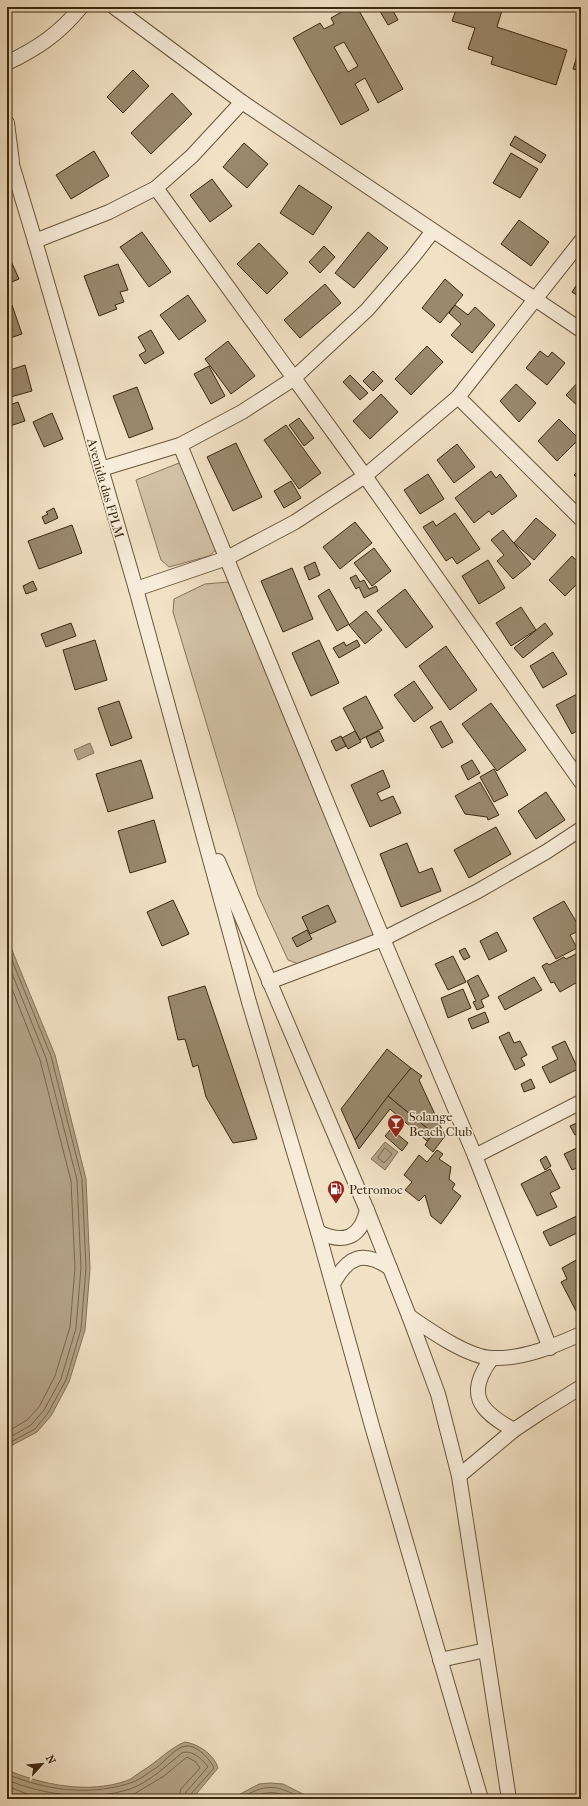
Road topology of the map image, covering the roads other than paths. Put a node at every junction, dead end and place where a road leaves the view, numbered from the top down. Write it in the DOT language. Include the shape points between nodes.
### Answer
graph roads {
  1 [pos="81,7"];
  2 [pos="114,7"];
  3 [pos="7,63"];
  4 [pos="242,102"];
  5 [pos="7,123"];
  6 [pos="7,154"];
  7 [pos="13,168"];
  8 [pos="156,188"];
  9 [pos="433,231"];
  10 [pos="35,241"];
  11 [pos="581,241"];
  12 [pos="536,300"];
  13 [pos="581,330"];
  14 [pos="293,379"];
  15 [pos="458,397"];
  16 [pos="180,445"];
  17 [pos="100,469"];
  18 [pos="365,476"];
  19 [pos="581,519"];
  20 [pos="227,558"];
  21 [pos="136,589"];
  22 [pos="581,782"];
  23 [pos="197,809"];
  24 [pos="581,829"];
  25 [pos="383,939"];
  26 [pos="269,982"];
  27 [pos="581,1102"];
  28 [pos="475,1156"];
  29 [pos="367,1210"];
  30 [pos="318,1232"];
  31 [pos="390,1268"];
  32 [pos="333,1284"];
  33 [pos="409,1316"];
  34 [pos="581,1334"];
  35 [pos="550,1348"];
  36 [pos="492,1358"];
  37 [pos="581,1387"];
  38 [pos="514,1430"];
  39 [pos="459,1476"];
  40 [pos="486,1650"];
  41 [pos="440,1660"];
  42 [pos="481,1799"];
  43 [pos="509,1799"];
  1 -- 3 [label="street" via="49,40"];
  2 -- 4 [label="street"];
  4 -- 8 [label="street" via="192,156"];
  4 -- 9 [label="street"];
  5 -- 7 [label="street, Avenida das FPLM"];
  6 -- 7 [label="street, Avenida das FPLM"];
  7 -- 10 [label="street, Avenida das FPLM"];
  8 -- 10 [label="street" via="108,212"];
  8 -- 14 [label="street"];
  9 -- 12 [label="street"];
  9 -- 14 [label="street" via="367,310"];
  10 -- 17 [label="street, Avenida das FPLM"];
  11 -- 12 [label="street"];
  12 -- 13 [label="street"];
  12 -- 15 [label="street"];
  14 -- 16 [label="street" via="242,412"];
  14 -- 18 [label="street"];
  15 -- 18 [label="street"];
  15 -- 19 [label="street"];
  16 -- 17 [label="street"];
  16 -- 20 [label="street"];
  17 -- 21 [label="street, Avenida das FPLM"];
  18 -- 20 [label="street" via="295,522"];
  18 -- 22 [label="street"];
  20 -- 21 [label="street"];
  20 -- 25 [label="street"];
  21 -- 23 [label="street, Avenida das FPLM"];
  23 -- 26 [label="street"];
  23 -- 30 [label="street" via="249,1002"];
  24 -- 25 [label="street" via="478,891"];
  25 -- 26 [label="street"];
  25 -- 28 [label="street"];
  26 -- 29 [label="street"];
  27 -- 28 [label="street"];
  28 -- 35 [label="street"];
  29 -- 30 [label="street" via="360,1227 347,1238 331,1238"];
  29 -- 31 [label="street"];
  30 -- 32 [label="street"];
  31 -- 32 [label="street" via="380,1261 367,1257 358,1258 347,1262"];
  31 -- 33 [label="street"];
  32 -- 41 [label="street"];
  33 -- 36 [label="street" via="430,1332 477,1354"];
  33 -- 39 [label="street" via="438,1394"];
  34 -- 35 [label="street"];
  35 -- 36 [label="street"];
  36 -- 38 [label="street" via="483,1371 478,1396 484,1408 495,1420"];
  37 -- 38 [label="street"];
  38 -- 39 [label="street"];
  39 -- 40 [label="street"];
  40 -- 41 [label="street"];
  40 -- 43 [label="street"];
  41 -- 42 [label="street"];
}
